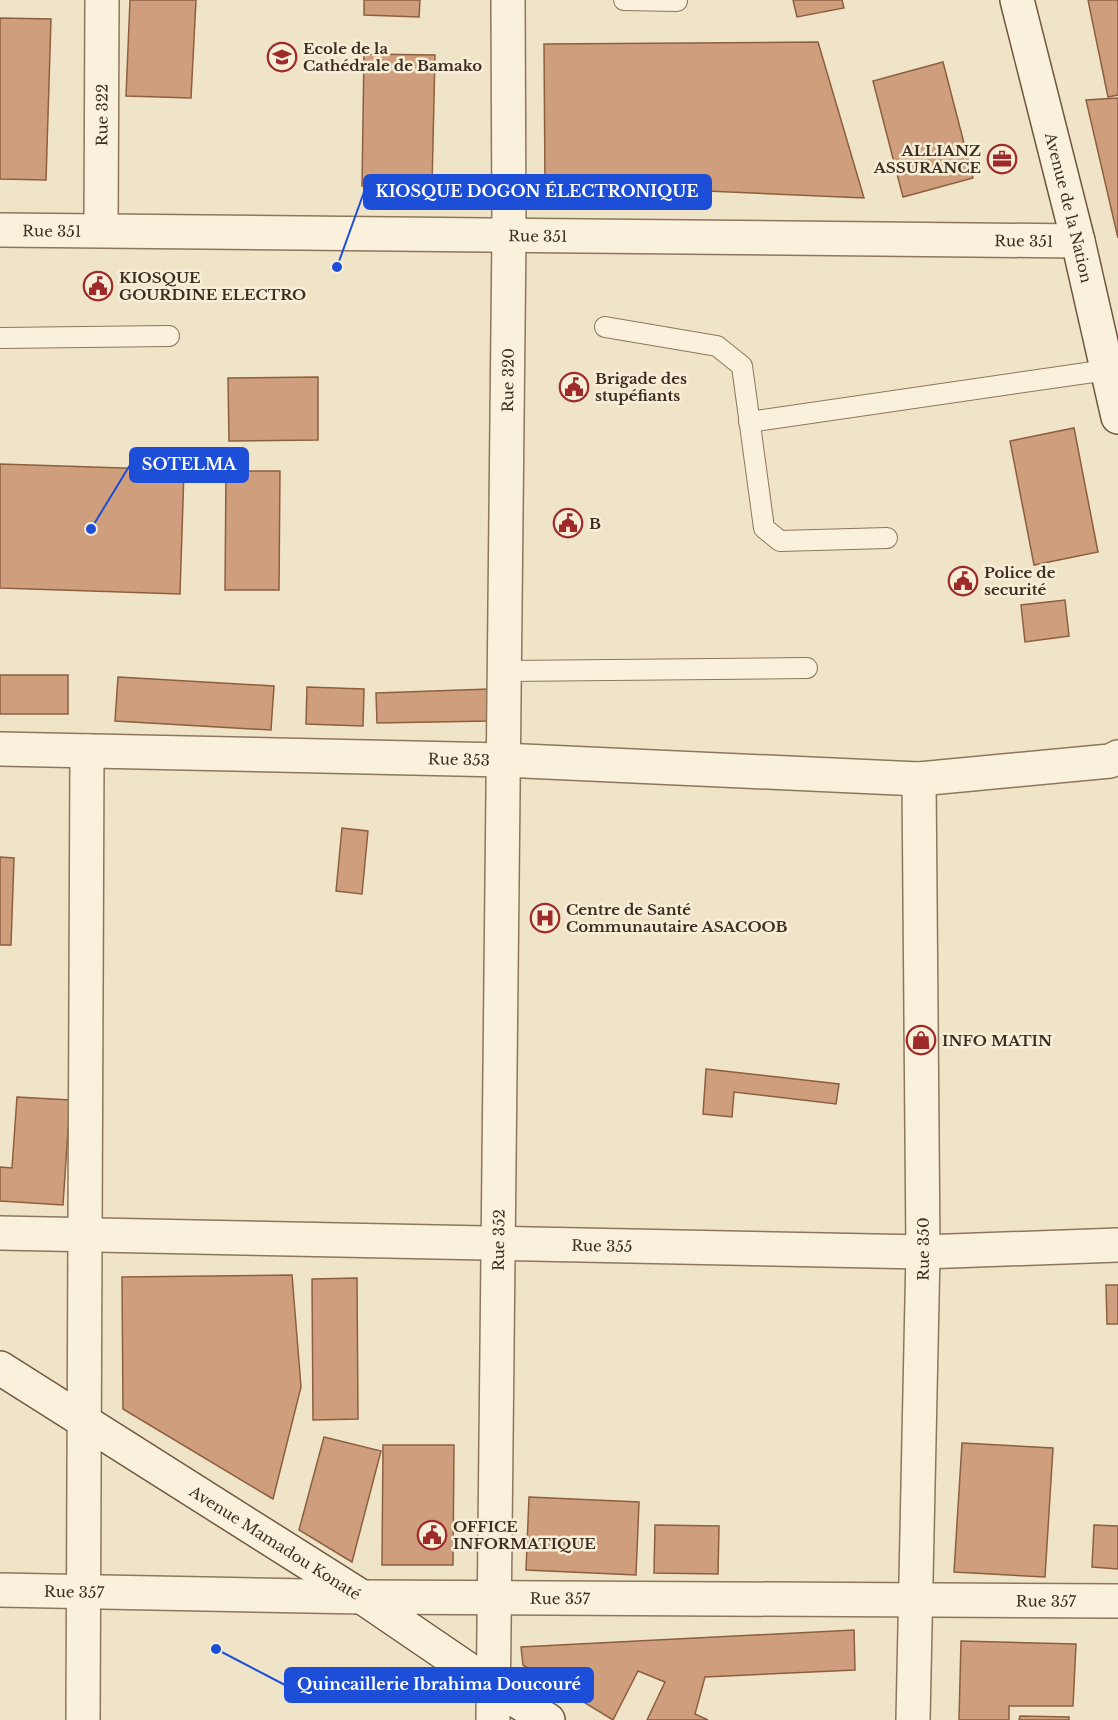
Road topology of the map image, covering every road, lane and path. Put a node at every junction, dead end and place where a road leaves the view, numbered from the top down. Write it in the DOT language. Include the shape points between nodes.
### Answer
graph roads {
  1 [pos="102,0"];
  2 [pos="508,0"];
  3 [pos="624,0"];
  4 [pos="1017,0"];
  5 [pos="677,1"];
  6 [pos="101,229"];
  7 [pos="0,230"];
  8 [pos="509,234"];
  9 [pos="1078,240"];
  10 [pos="605,327"];
  11 [pos="169,336"];
  12 [pos="0,338"];
  13 [pos="1107,370"];
  14 [pos="1118,417"];
  15 [pos="749,422"];
  16 [pos="887,538"];
  17 [pos="807,668"];
  18 [pos="504,671"];
  19 [pos="0,749"];
  20 [pos="87,751"];
  21 [pos="1118,757"];
  22 [pos="503,760"];
  23 [pos="919,779"];
  24 [pos="0,1233"];
  25 [pos="85,1235"];
  26 [pos="498,1243"];
  27 [pos="1118,1245"];
  28 [pos="923,1252"];
  29 [pos="0,1368"];
  30 [pos="84,1421"];
  31 [pos="0,1590"];
  32 [pos="84,1592"];
  33 [pos="362,1597"];
  34 [pos="495,1598"];
  35 [pos="916,1600"];
  36 [pos="1118,1601"];
  37 [pos="494,1687"];
  38 [pos="83,1720"];
  39 [pos="493,1720"];
  40 [pos="548,1720"];
  41 [pos="913,1720"];
  1 -- 6 [label="street, Rue 322"];
  2 -- 8 [label="street, Rue 320"];
  3 -- 5 [label="lane"];
  4 -- 9 [label="street, Avenue de la Nation"];
  6 -- 7 [label="street, Rue 351"];
  6 -- 8 [label="street, Rue 351"];
  8 -- 9 [label="street, Rue 351"];
  8 -- 18 [label="street, Rue 320"];
  9 -- 13 [label="street, Avenue de la Nation"];
  10 -- 15 [label="lane" via="717,346 742,366"];
  11 -- 12 [label="lane"];
  13 -- 14 [label="street, Avenue de la Nation"];
  13 -- 15 [label="lane"];
  15 -- 16 [label="lane" via="764,528 780,541"];
  17 -- 18 [label="lane"];
  18 -- 22 [label="street, Rue 320"];
  19 -- 20 [label="street, Rue 353"];
  20 -- 22 [label="street, Rue 353"];
  20 -- 25 [label="street"];
  21 -- 23 [label="street, Rue 353" via="1110,761"];
  22 -- 23 [label="street, Rue 353"];
  22 -- 26 [label="street, Rue 352"];
  23 -- 28 [label="street, Rue 350"];
  24 -- 25 [label="street, Rue 355"];
  25 -- 26 [label="street, Rue 355"];
  25 -- 30 [label="street"];
  26 -- 28 [label="street, Rue 355"];
  26 -- 34 [label="street, Rue 352"];
  27 -- 28 [label="street, Rue 355"];
  28 -- 35 [label="street, Rue 350"];
  29 -- 30 [label="street, Avenue Mamadou Konaté"];
  30 -- 32 [label="street"];
  30 -- 33 [label="street, Avenue Mamadou Konaté"];
  31 -- 32 [label="street, Rue 357"];
  32 -- 33 [label="street, Rue 357"];
  32 -- 38 [label="street"];
  33 -- 34 [label="street, Rue 357"];
  33 -- 37 [label="street, Avenue Mamadou Konaté"];
  34 -- 35 [label="street, Rue 357"];
  34 -- 37 [label="street, Rue 352"];
  35 -- 36 [label="street, Rue 357"];
  35 -- 41 [label="street, Rue 350"];
  37 -- 39 [label="street, Rue 352"];
  37 -- 40 [label="street, Avenue Mamadou Konaté"];
}
